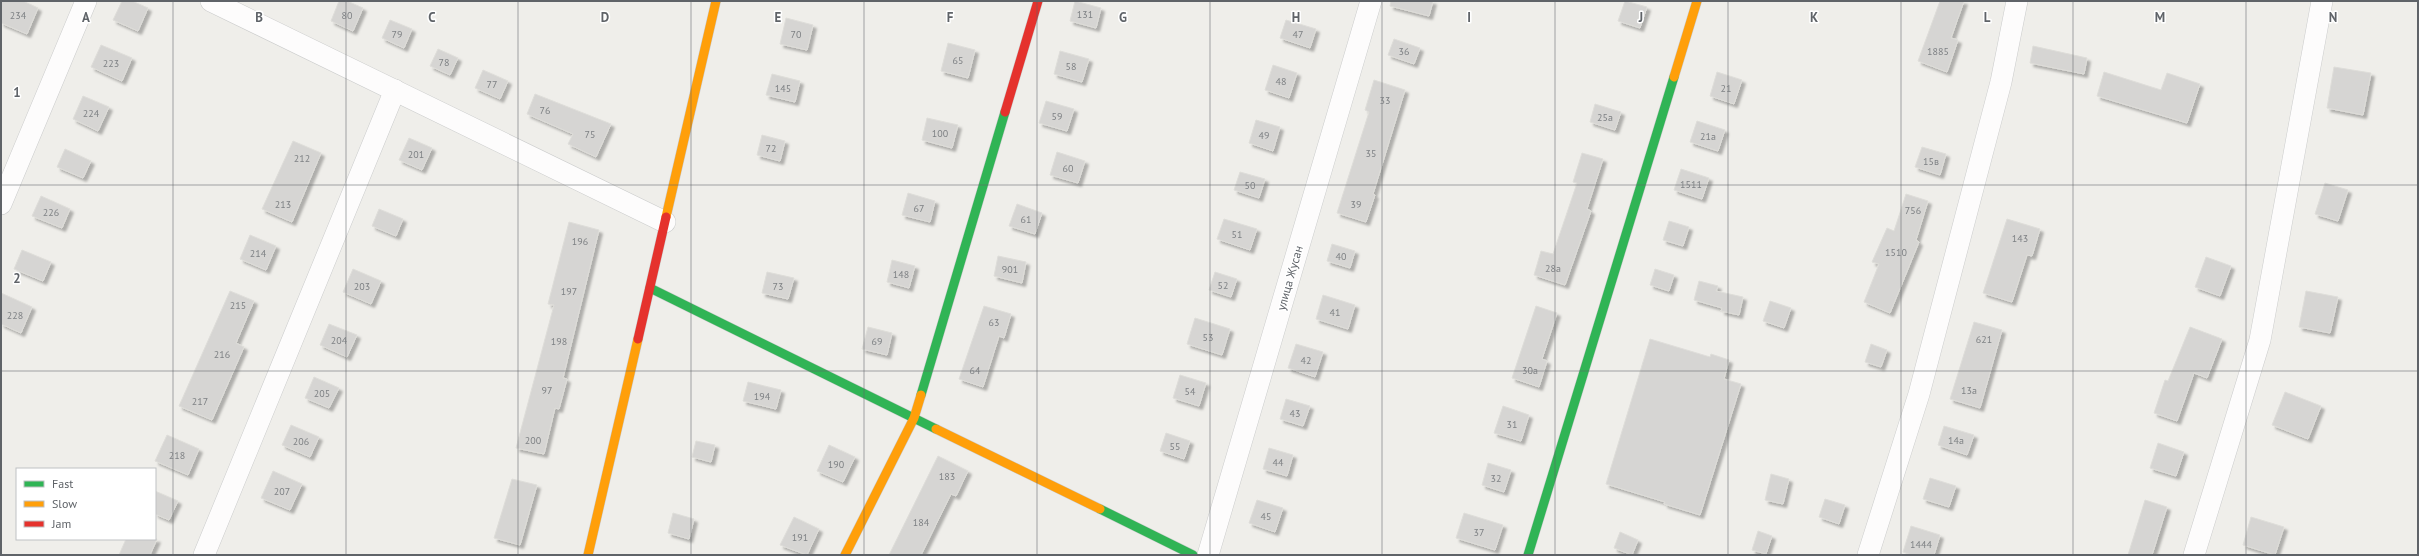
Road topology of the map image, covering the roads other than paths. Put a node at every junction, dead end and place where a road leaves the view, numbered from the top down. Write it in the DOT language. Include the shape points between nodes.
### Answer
graph roads {
  1 [pos="86,1"];
  2 [pos="211,1"];
  3 [pos="716,1"];
  4 [pos="1038,1"];
  5 [pos="1371,1"];
  6 [pos="1697,1"];
  7 [pos="2017,1"];
  8 [pos="2322,1"];
  9 [pos="395,90"];
  10 [pos="1,204"];
  11 [pos="665,222"];
  12 [pos="650,288"];
  13 [pos="914,418"];
  14 [pos="204,555"];
  15 [pos="588,555"];
  16 [pos="845,555"];
  17 [pos="1192,555"];
  18 [pos="1208,555"];
  19 [pos="1528,555"];
  20 [pos="1868,555"];
  21 [pos="2194,555"];
  1 -- 10 [label="street"];
  2 -- 9 [label="street"];
  3 -- 11 [label="street"];
  4 -- 13 [label="street"];
  5 -- 18 [label="street, улица Жусан"];
  6 -- 19 [label="street"];
  7 -- 20 [label="street" via="2002,82 1919,394"];
  8 -- 21 [label="street" via="2260,340"];
  9 -- 11 [label="street"];
  9 -- 14 [label="street"];
  11 -- 12 [label="street"];
  12 -- 13 [label="street"];
  12 -- 15 [label="street"];
  13 -- 16 [label="street"];
  13 -- 17 [label="street"];
}
